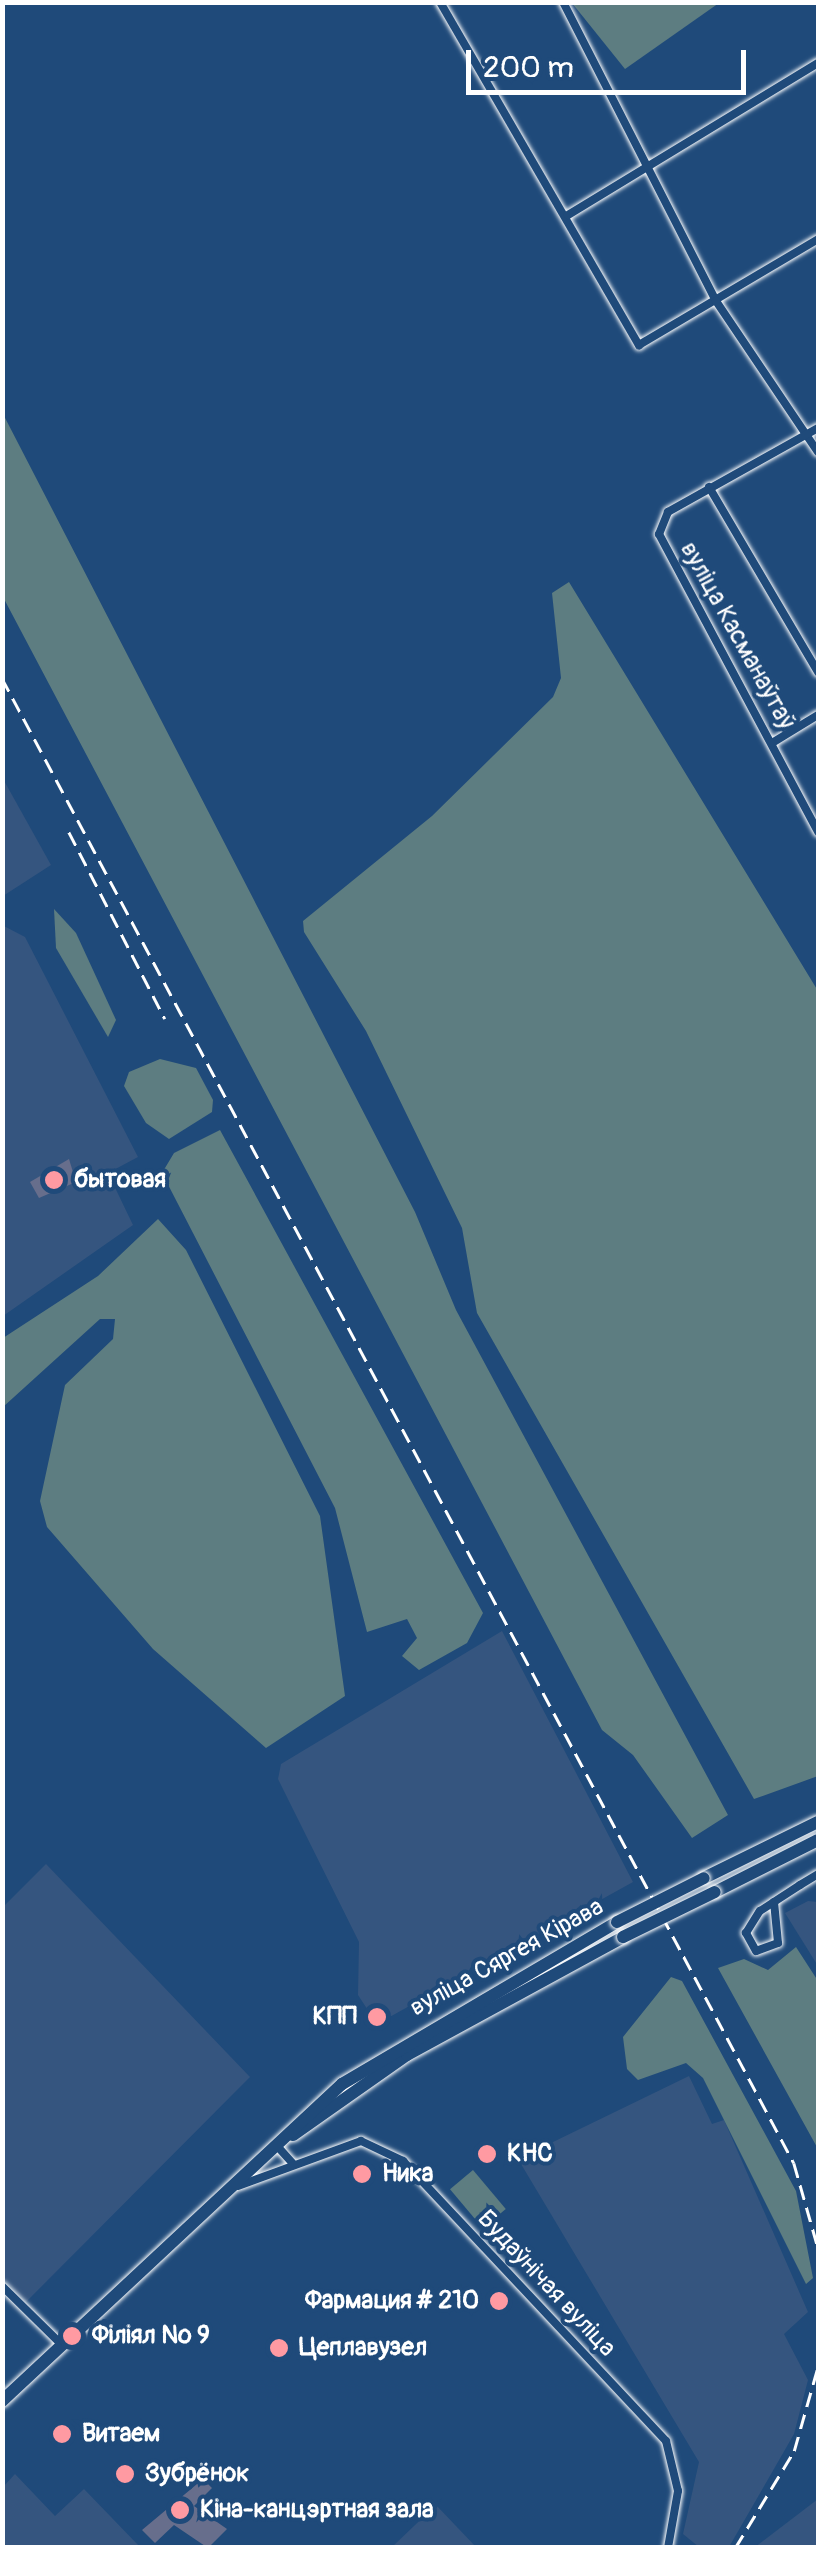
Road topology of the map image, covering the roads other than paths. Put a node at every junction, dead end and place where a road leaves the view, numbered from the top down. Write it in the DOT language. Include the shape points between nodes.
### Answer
graph roads {
  1 [pos="440,2"];
  2 [pos="563,2"];
  3 [pos="818,63"];
  4 [pos="646,167"];
  5 [pos="568,216"];
  6 [pos="818,239"];
  7 [pos="716,301"];
  8 [pos="818,428"];
  9 [pos="808,434"];
  10 [pos="818,452"];
  11 [pos="709,487"];
  12 [pos="818,672"];
  13 [pos="818,716"];
  14 [pos="772,743"];
  15 [pos="818,832"];
  16 [pos="818,1822"];
  17 [pos="818,1840"];
  18 [pos="818,1874"];
  19 [pos="774,1902"];
  20 [pos="278,2146"];
  21 [pos="294,2165"];
  22 [pos="248,2176"];
  23 [pos="2,2286"];
  24 [pos="62,2345"];
  25 [pos="2,2400"];
  26 [pos="668,2548"];
  1 -- 5 [label="street"];
  2 -- 4 [label="street"];
  3 -- 4 [label="street"];
  4 -- 5 [label="street"];
  4 -- 7 [label="street"];
  5 -- 7 [label="street" via="639,345"];
  6 -- 7 [label="street"];
  7 -- 9 [label="street"];
  8 -- 9 [label="street"];
  9 -- 10 [label="street"];
  9 -- 11 [label="street"];
  11 -- 12 [label="street"];
  11 -- 14 [label="street, вуліца Касманаўтаў" via="668,512 659,534"];
  13 -- 14 [label="street"];
  14 -- 15 [label="street, вуліца Касманаўтаў"];
  16 -- 22 [label="main road, вуліца Сяргея Кірава, bridge" via="617,1922 394,2048"];
  17 -- 20 [label="main road, вуліца Сяргея Кірава, bridge" via="407,2055"];
  18 -- 19 [label="street"];
  19 -- 19 [label="street" via="747,1928 756,1952 778,1943"];
  20 -- 21 [label="street"];
  20 -- 22 [label="main road, вуліца Сяргея Кірава"];
  21 -- 22 [label="street, Будаўнічая вуліца"];
  21 -- 26 [label="street, Будаўнічая вуліца" via="361,2141 426,2182 666,2441 678,2490"];
  22 -- 24 [label="main road, вуліца Сяргея Кірава" via="220,2192"];
  23 -- 24 [label="street"];
  24 -- 25 [label="main road, вуліца Сяргея Кірава"];
}
